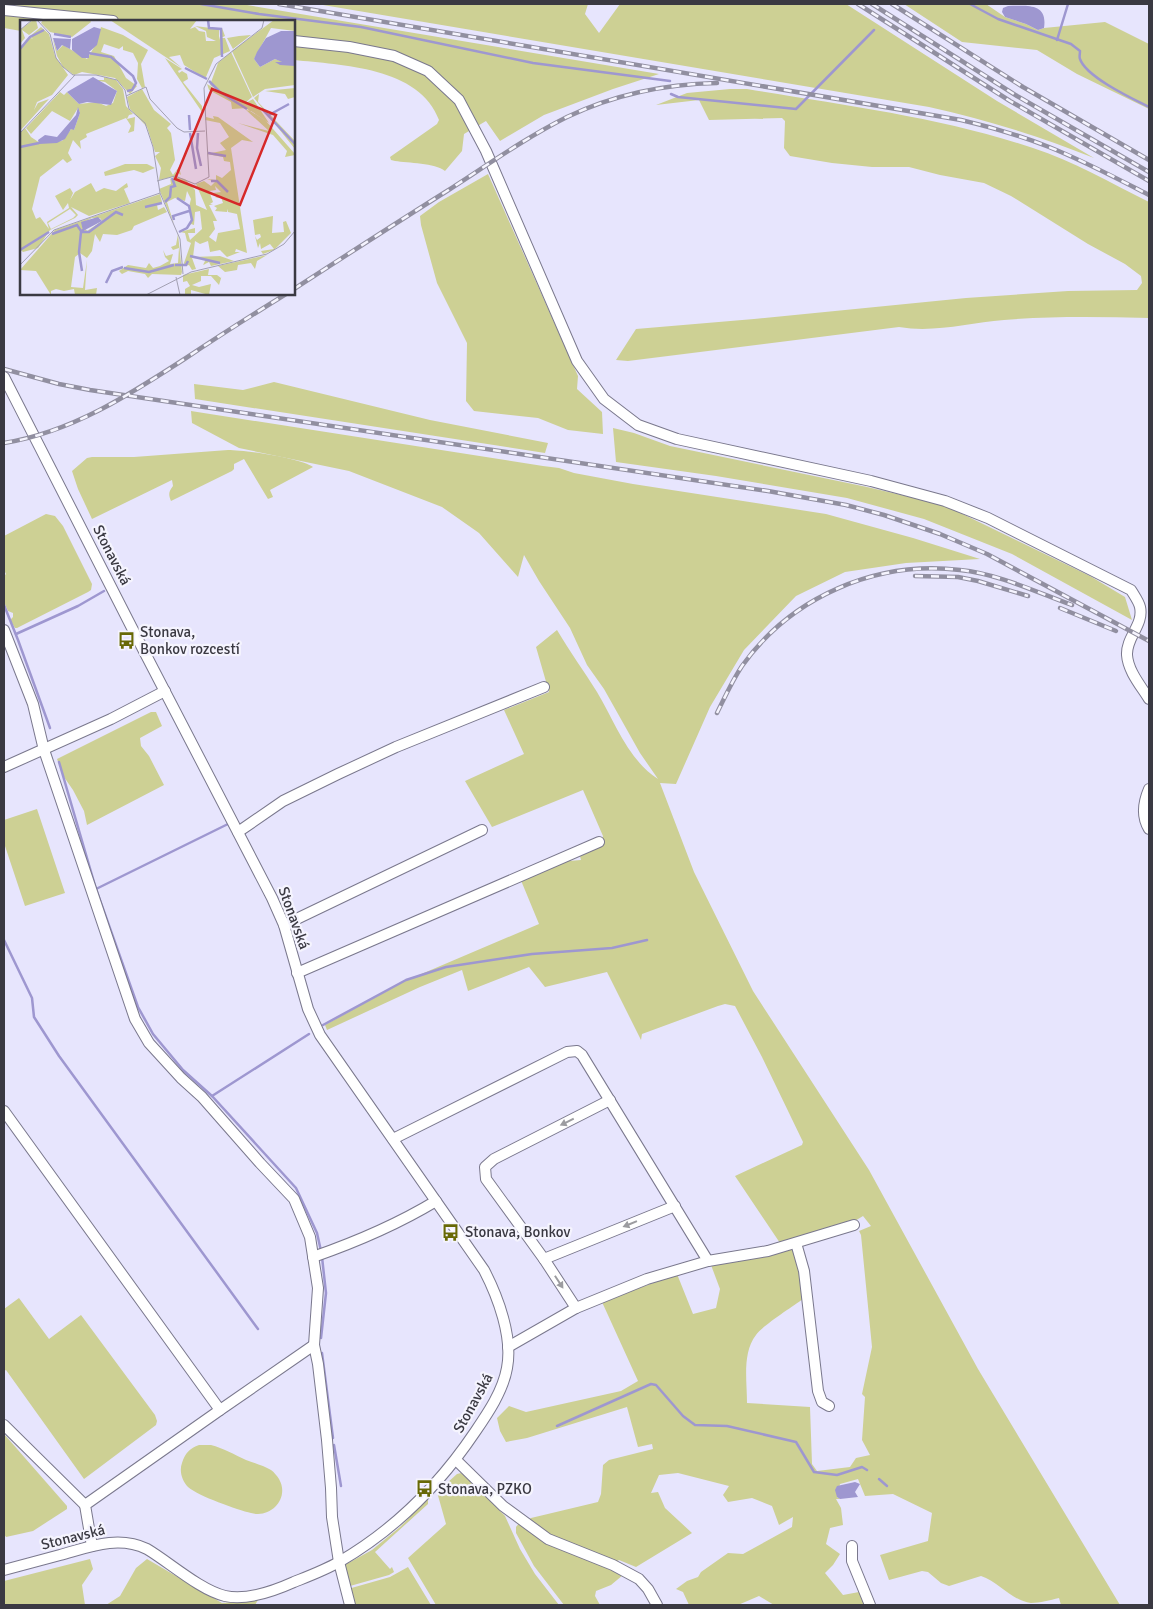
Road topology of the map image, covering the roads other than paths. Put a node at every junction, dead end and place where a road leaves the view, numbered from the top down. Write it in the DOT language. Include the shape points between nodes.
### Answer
graph roads {
  1 [pos="4,10"];
  2 [pos="103,20"];
  3 [pos="295,41"];
  4 [pos="4,377"];
  5 [pos="4,630"];
  6 [pos="544,687"];
  7 [pos="165,691"];
  8 [pos="1149,699"];
  9 [pos="44,750"];
  10 [pos="4,767"];
  11 [pos="1149,789"];
  12 [pos="1149,829"];
  13 [pos="482,830"];
  14 [pos="238,832"];
  15 [pos="599,842"];
  16 [pos="284,925"];
  17 [pos="297,973"];
  18 [pos="610,1100"];
  19 [pos="4,1111"];
  20 [pos="393,1139"];
  21 [pos="436,1201"];
  22 [pos="675,1206"];
  23 [pos="854,1225"];
  24 [pos="796,1243"];
  25 [pos="313,1257"];
  26 [pos="544,1259"];
  27 [pos="708,1261"];
  28 [pos="576,1308"];
  29 [pos="314,1345"];
  30 [pos="508,1347"];
  31 [pos="829,1406"];
  32 [pos="220,1410"];
  33 [pos="4,1425"];
  34 [pos="456,1460"];
  35 [pos="85,1506"];
  36 [pos="92,1546"];
  37 [pos="852,1546"];
  38 [pos="339,1562"];
  39 [pos="4,1570"];
  40 [pos="350,1605"];
  41 [pos="657,1605"];
  42 [pos="870,1605"];
  1 -- 2 [label="street"];
  3 -- 8 [label="street" via="394,56 428,71 459,100 486,151 577,361 610,404 638,425 677,439 871,481 945,501 988,518 1131,590 1140,607 1140,624 1126,653 1129,666"];
  4 -- 7 [label="street, Stonavská"];
  5 -- 9 [label="street" via="33,704"];
  6 -- 14 [label="street" via="338,774 283,801"];
  7 -- 9 [label="street"];
  7 -- 14 [label="street, Stonavská"];
  9 -- 10 [label="street"];
  9 -- 25 [label="street" via="135,1019 149,1043 294,1199 310,1237"];
  11 -- 12 [label="street" via="1144,801 1145,821"];
  13 -- 16 [label="street"];
  14 -- 16 [label="street, Stonavská"];
  15 -- 17 [label="street"];
  16 -- 17 [label="street, Stonavská"];
  17 -- 20 [label="street, Stonavská" via="320,1035"];
  18 -- 20 [label="street" via="582,1055 577,1051 567,1052"];
  18 -- 22 [label="street"];
  18 -- 26 [label="street, one-way" via="494,1158 485,1167 486,1179"];
  19 -- 32 [label="street"];
  20 -- 21 [label="street, Stonavská"];
  21 -- 25 [label="street" via="411,1216"];
  21 -- 30 [label="street, Stonavská" via="490,1283"];
  22 -- 26 [label="street, one-way"];
  22 -- 27 [label="street"];
  23 -- 24 [label="street"];
  24 -- 27 [label="street"];
  24 -- 31 [label="street" via="804,1271 818,1392 822,1402"];
  25 -- 29 [label="street" via="318,1288"];
  26 -- 28 [label="street, one-way"];
  27 -- 28 [label="street" via="647,1279"];
  28 -- 30 [label="street"];
  29 -- 32 [label="street"];
  29 -- 38 [label="street" via="320,1374"];
  30 -- 34 [label="street, Stonavská" via="507,1368 499,1392"];
  32 -- 35 [label="street"];
  33 -- 35 [label="street"];
  34 -- 38 [label="street, Stonavská" via="405,1513"];
  34 -- 41 [label="street" via="503,1506 548,1539 613,1564 639,1579"];
  35 -- 36 [label="street"];
  36 -- 38 [label="street, Stonavská" via="120,1542 139,1545 224,1596 244,1597 279,1588"];
  36 -- 39 [label="street, Stonavská"];
  37 -- 42 [label="street" via="852,1561"];
  38 -- 40 [label="street"];
}
